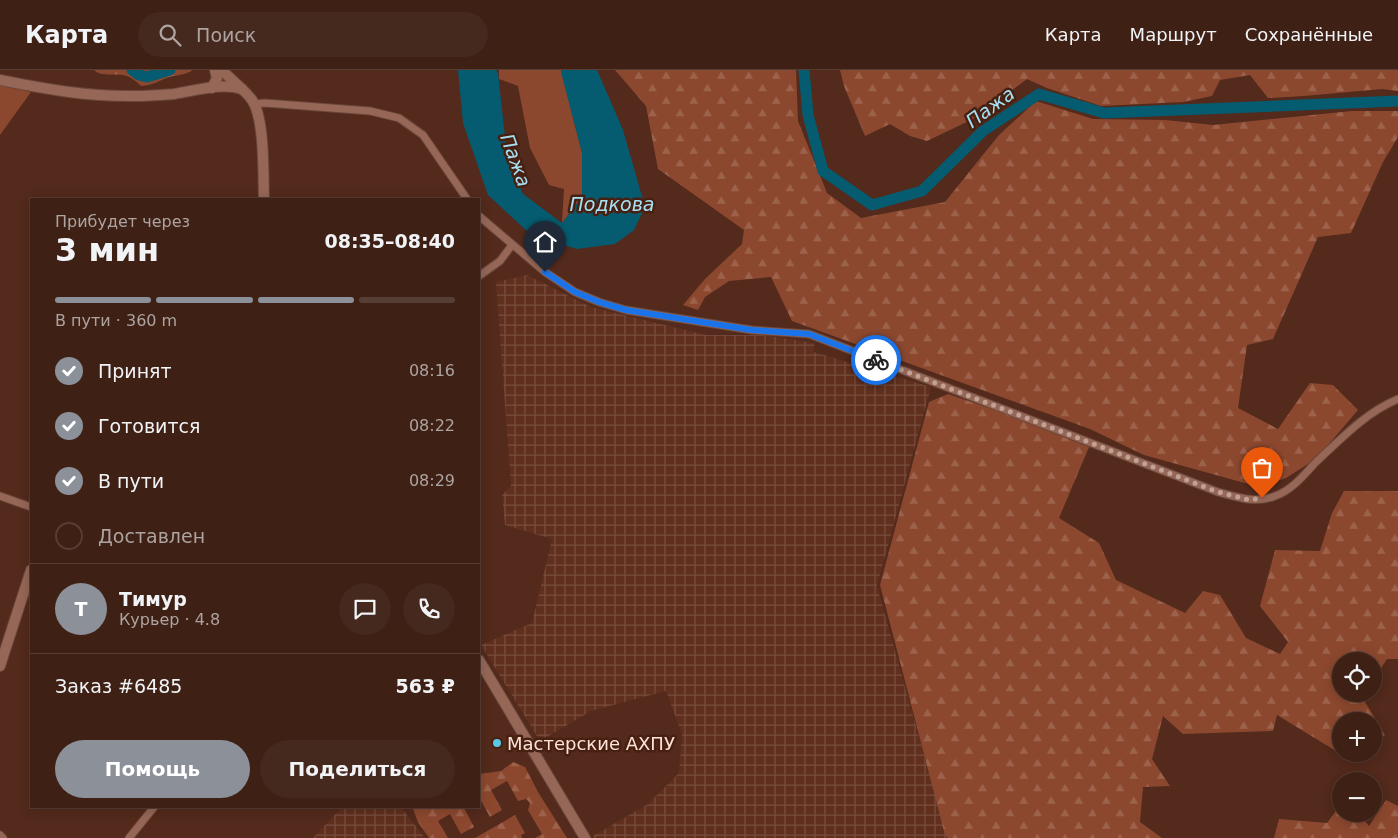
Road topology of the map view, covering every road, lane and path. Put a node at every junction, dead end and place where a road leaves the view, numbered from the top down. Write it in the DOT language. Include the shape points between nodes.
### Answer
graph roads {
  1 [pos="215,70"];
  2 [pos="222,70"];
  3 [pos="0,80"];
  4 [pos="212,88"];
  5 [pos="242,89"];
  6 [pos="254,104"];
  7 [pos="264,198"];
  8 [pos="466,198"];
  9 [pos="480,217"];
  10 [pos="512,244"];
  11 [pos="480,275"];
  12 [pos="1398,399"];
  13 [pos="0,496"];
  14 [pos="30,507"];
  15 [pos="30,573"];
  16 [pos="480,662"];
  17 [pos="0,666"];
  18 [pos="154,808"];
  19 [pos="0,835"];
  20 [pos="3,838"];
  21 [pos="129,838"];
  22 [pos="585,838"];
  1 -- 4 [label="main road"];
  2 -- 5 [label="main road"];
  3 -- 4 [label="main road" via="115,96 154,96"];
  4 -- 5 [label="main road"];
  5 -- 6 [label="main road"];
  6 -- 7 [label="main road" via="260,128"];
  6 -- 8 [label="street" via="370,111 399,118 422,135"];
  9 -- 10 [label="street"];
  10 -- 11 [label="street" via="500,261"];
  10 -- 12 [label="street" via="545,272 575,292 599,302 626,310 752,330 809,334 1218,492 1249,500 1274,497 1292,486 1351,428 1380,406"];
  13 -- 14 [label="street"];
  15 -- 17 [label="main road"];
  16 -- 22 [label="main road"];
  18 -- 21 [label="street"];
  19 -- 20 [label="street"];
}
